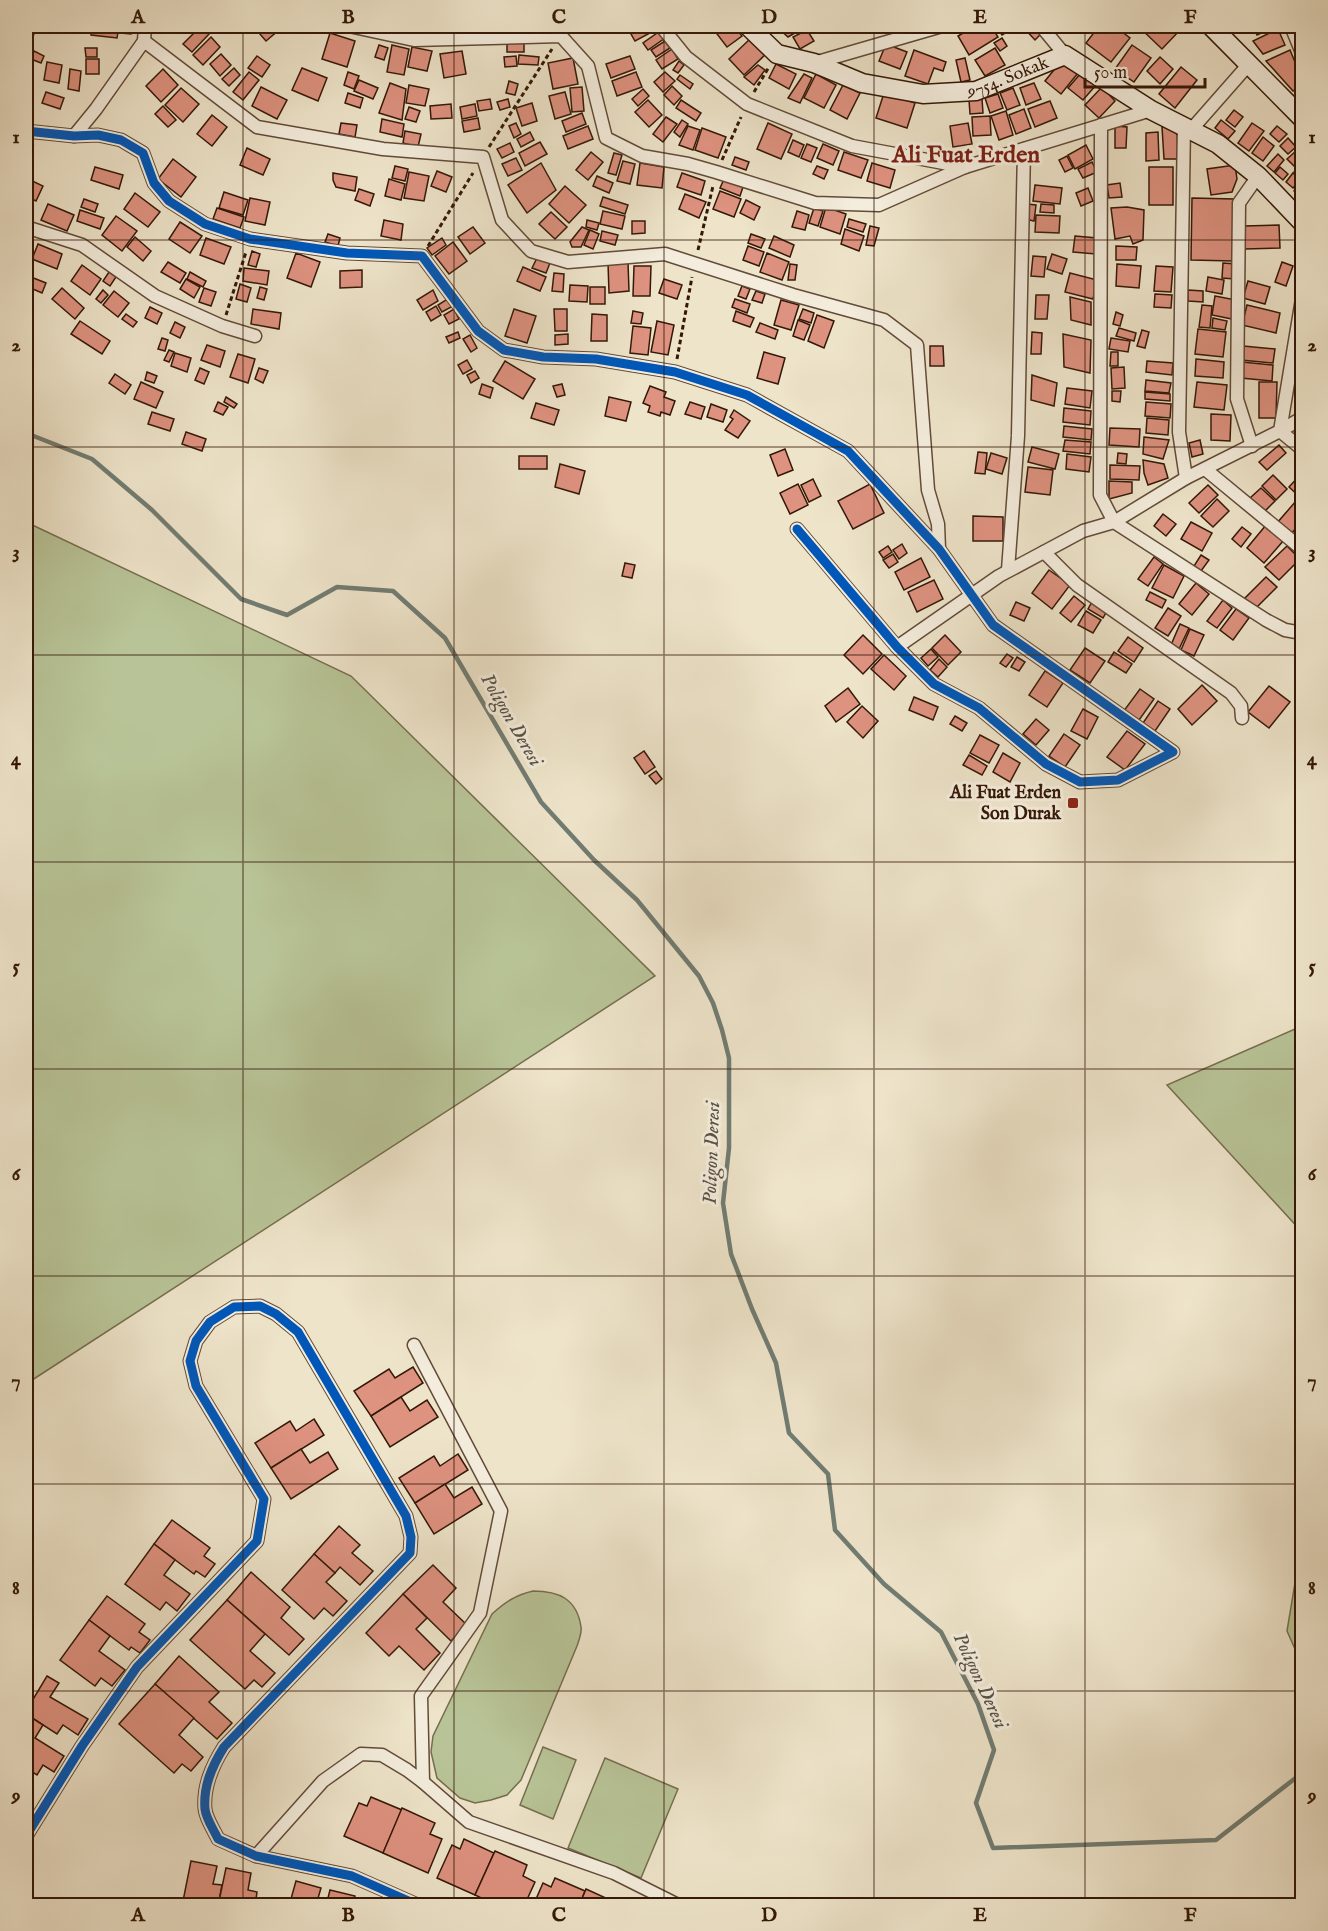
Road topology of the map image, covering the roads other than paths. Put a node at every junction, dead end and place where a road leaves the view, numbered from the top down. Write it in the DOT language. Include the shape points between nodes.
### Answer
graph roads {
  1 [pos="30,26"];
  2 [pos="145,26"];
  3 [pos="349,26"];
  4 [pos="661,26"];
  5 [pos="748,26"];
  6 [pos="911,26"];
  7 [pos="942,26"];
  8 [pos="1041,26"];
  9 [pos="1211,26"];
  10 [pos="1291,26"];
  11 [pos="926,28"];
  12 [pos="26,36"];
  13 [pos="144,41"];
  14 [pos="1302,53"];
  15 [pos="1065,55"];
  16 [pos="814,63"];
  17 [pos="1249,64"];
  18 [pos="1151,110"];
  19 [pos="1301,114"];
  20 [pos="1101,124"];
  21 [pos="1187,128"];
  22 [pos="26,130"];
  23 [pos="74,136"];
  24 [pos="1024,148"];
  25 [pos="965,167"];
  26 [pos="1258,176"];
  27 [pos="1302,222"];
  28 [pos="26,227"];
  29 [pos="1302,299"];
  30 [pos="255,336"];
  31 [pos="1302,418"];
  32 [pos="1280,431"];
  33 [pos="1252,446"];
  34 [pos="1302,448"];
  35 [pos="1205,469"];
  36 [pos="1186,478"];
  37 [pos="1114,522"];
  38 [pos="797,529"];
  39 [pos="939,549"];
  40 [pos="1302,549"];
  41 [pos="1044,552"];
  42 [pos="1008,570"];
  43 [pos="971,595"];
  44 [pos="1302,633"];
  45 [pos="897,647"];
  46 [pos="1242,718"];
  47 [pos="414,1345"];
  48 [pos="423,1782"];
  49 [pos="26,1836"];
  50 [pos="256,1856"];
  51 [pos="420,1905"];
  52 [pos="680,1905"];
  1 -- 12 [label="street"];
  2 -- 13 [label="street"];
  3 -- 25 [label="street" via="414,40 561,36 588,66 606,138 642,156 688,164 815,203 879,205"];
  4 -- 25 [label="street" via="686,57 747,104 852,146"];
  5 -- 16 [label="street, 9754. Sokak" via="777,54"];
  6 -- 11 [label="street"];
  7 -- 11 [label="street"];
  8 -- 15 [label="street"];
  9 -- 17 [label="street"];
  10 -- 14 [label="street"];
  11 -- 16 [label="street"];
  13 -- 23 [label="street"];
  13 -- 39 [label="street" via="257,127 383,149 483,157 502,220 531,251 568,262 665,254 793,296 884,320 917,345 928,490 938,524"];
  15 -- 16 [label="street, 9754. Sokak" via="976,91 923,94 862,83"];
  15 -- 18 [label="street, 9754. Sokak"];
  17 -- 19 [label="street"];
  17 -- 21 [label="street"];
  18 -- 20 [label="street"];
  18 -- 21 [label="street, 9754. Sokak"];
  20 -- 24 [label="street"];
  20 -- 37 [label="street" via="1100,495"];
  21 -- 26 [label="street, 9754. Sokak" via="1218,144"];
  21 -- 36 [label="street" via="1179,432"];
  22 -- 23 [label="street"];
  23 -- 39 [label="street" via="122,140 143,153 154,183 170,201 205,224 250,239 347,253 422,256 478,331 504,351 596,359 675,372 747,395 848,451"];
  24 -- 25 [label="street"];
  24 -- 42 [label="street" via="1018,436"];
  26 -- 27 [label="street, 9754. Sokak"];
  26 -- 33 [label="street" via="1239,203 1237,399"];
  28 -- 30 [label="street" via="82,245 155,296"];
  29 -- 32 [label="street"];
  31 -- 32 [label="street"];
  32 -- 33 [label="street"];
  32 -- 34 [label="street"];
  33 -- 35 [label="street"];
  35 -- 36 [label="street"];
  35 -- 40 [label="street"];
  36 -- 37 [label="street"];
  37 -- 41 [label="street" via="1083,531"];
  37 -- 44 [label="street" via="1266,620"];
  38 -- 45 [label="street"];
  39 -- 43 [label="street"];
  41 -- 42 [label="street"];
  41 -- 46 [label="street" via="1077,585 1231,693 1241,706"];
  42 -- 43 [label="street"];
  43 -- 45 [label="street"];
  43 -- 45 [label="street" via="993,625 1173,752 1118,780 1080,782 1046,764 979,708 934,684"];
  47 -- 48 [label="street" via="501,1511 480,1613 421,1696"];
  48 -- 50 [label="street" via="382,1755 361,1754 323,1781"];
  48 -- 52 [label="street" via="469,1822 614,1873"];
  49 -- 50 [label="street" via="82,1746 138,1667 257,1540 264,1499 196,1386 190,1361 196,1341 210,1322 234,1307 260,1306 298,1332 406,1516 411,1537 410,1553 224,1747 212,1766 205,1811 218,1839"];
  50 -- 51 [label="street" via="352,1876"];
}
